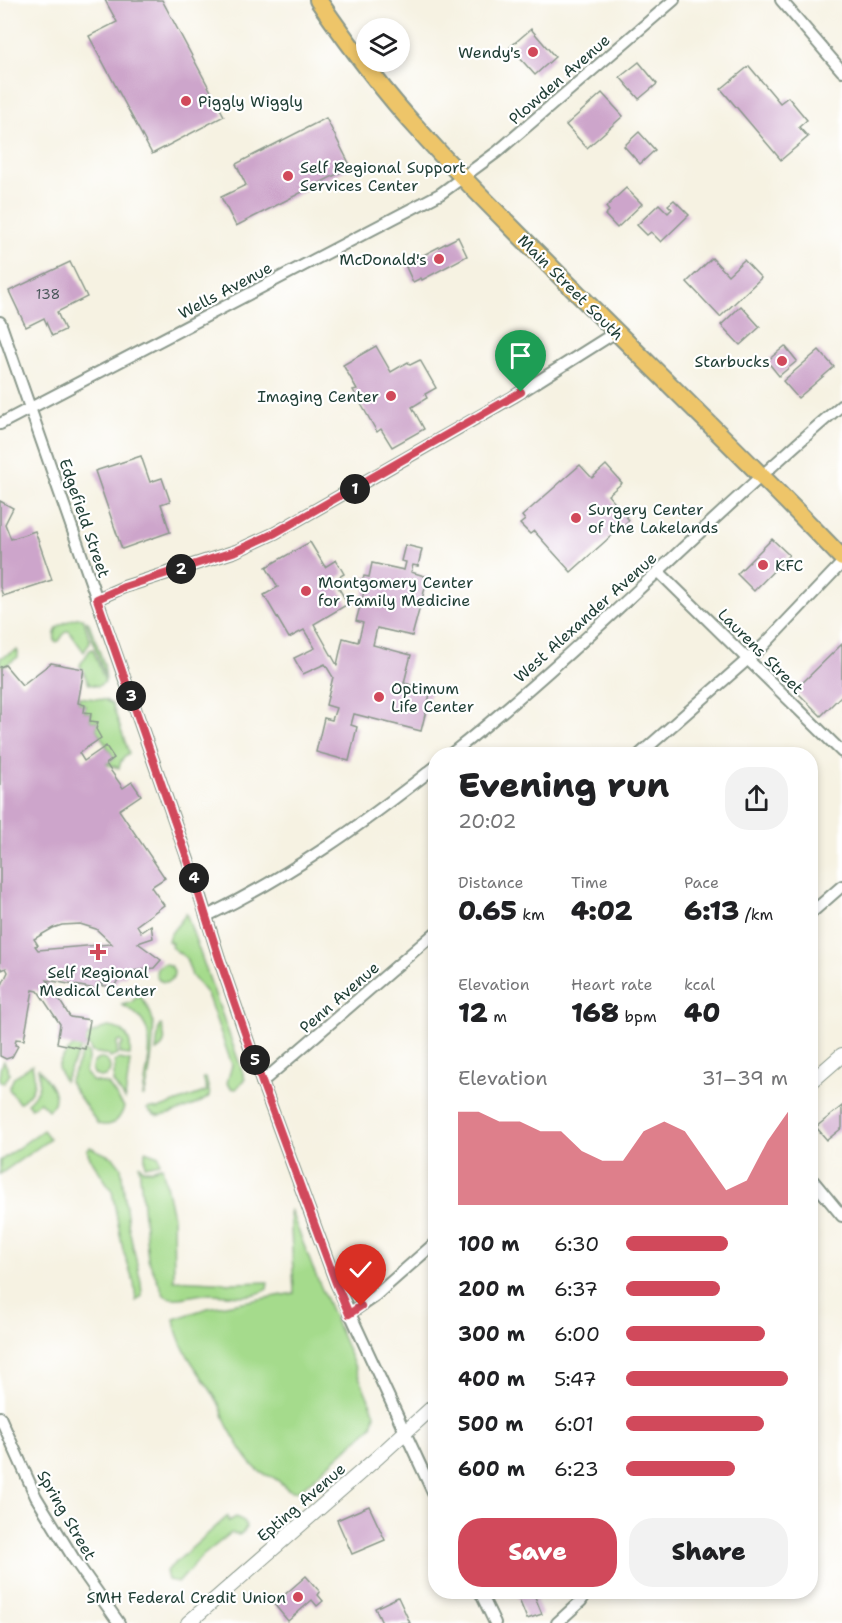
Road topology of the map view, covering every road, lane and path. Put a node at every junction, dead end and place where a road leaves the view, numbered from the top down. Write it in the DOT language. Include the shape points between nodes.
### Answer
graph roads {
  1 [pos="318,0"];
  2 [pos="674,0"];
  3 [pos="781,0"];
  4 [pos="842,71"];
  5 [pos="462,177"];
  6 [pos="0,322"];
  7 [pos="616,333"];
  8 [pos="842,405"];
  9 [pos="30,408"];
  10 [pos="0,424"];
  11 [pos="763,476"];
  12 [pos="842,558"];
  13 [pos="842,563"];
  14 [pos="658,572"];
  15 [pos="97,599"];
  16 [pos="749,659"];
  17 [pos="459,747"];
  18 [pos="647,747"];
  19 [pos="842,752"];
  20 [pos="428,772"];
  21 [pos="842,886"];
  22 [pos="818,907"];
  23 [pos="207,916"];
  24 [pos="428,939"];
  25 [pos="842,1055"];
  26 [pos="818,1076"];
  27 [pos="262,1082"];
  28 [pos="818,1187"];
  29 [pos="842,1216"];
  30 [pos="428,1249"];
  31 [pos="349,1314"];
  32 [pos="428,1412"];
  33 [pos="0,1417"];
  34 [pos="405,1432"];
  35 [pos="428,1482"];
  36 [pos="483,1599"];
  37 [pos="582,1599"];
  38 [pos="119,1623"];
  39 [pos="188,1623"];
  40 [pos="495,1623"];
  41 [pos="557,1623"];
  1 -- 5 [label="main road, Main Street South" via="369,70"];
  2 -- 5 [label="street, Plowden Avenue" via="497,152"];
  3 -- 4 [label="street"];
  5 -- 7 [label="main road, Main Street South"];
  5 -- 9 [label="street, Wells Avenue" via="440,194"];
  6 -- 9 [label="street, Edgefield Street"];
  7 -- 11 [label="main road, Main Street South"];
  7 -- 15 [label="street" via="513,397 275,533 236,551"];
  8 -- 11 [label="street, West Alexander Avenue"];
  9 -- 10 [label="street, Wells Avenue"];
  9 -- 15 [label="street, Edgefield Street"];
  11 -- 12 [label="main road, Main Street South"];
  11 -- 14 [label="street, West Alexander Avenue"];
  13 -- 16 [label="street"];
  14 -- 16 [label="street, Laurens Street"];
  14 -- 17 [label="street, West Alexander Avenue"];
  15 -- 23 [label="street, Edgefield Street"];
  16 -- 18 [label="street"];
  16 -- 19 [label="street, Laurens Street"];
  20 -- 23 [label="street" via="315,856"];
  21 -- 22 [label="street"];
  23 -- 27 [label="street, Edgefield Street"];
  24 -- 27 [label="street, Penn Avenue"];
  25 -- 26 [label="street"];
  27 -- 31 [label="street, Edgefield Street"];
  28 -- 29 [label="street"];
  30 -- 31 [label="street"];
  31 -- 34 [label="street, Edgefield Street"];
  32 -- 34 [label="street, Epting Avenue"];
  33 -- 38 [label="street, Spring Street" via="36,1497"];
  34 -- 35 [label="street, Edgefield Street"];
  34 -- 39 [label="street, Epting Avenue"];
  36 -- 40 [label="street"];
  37 -- 41 [label="street"];
}
